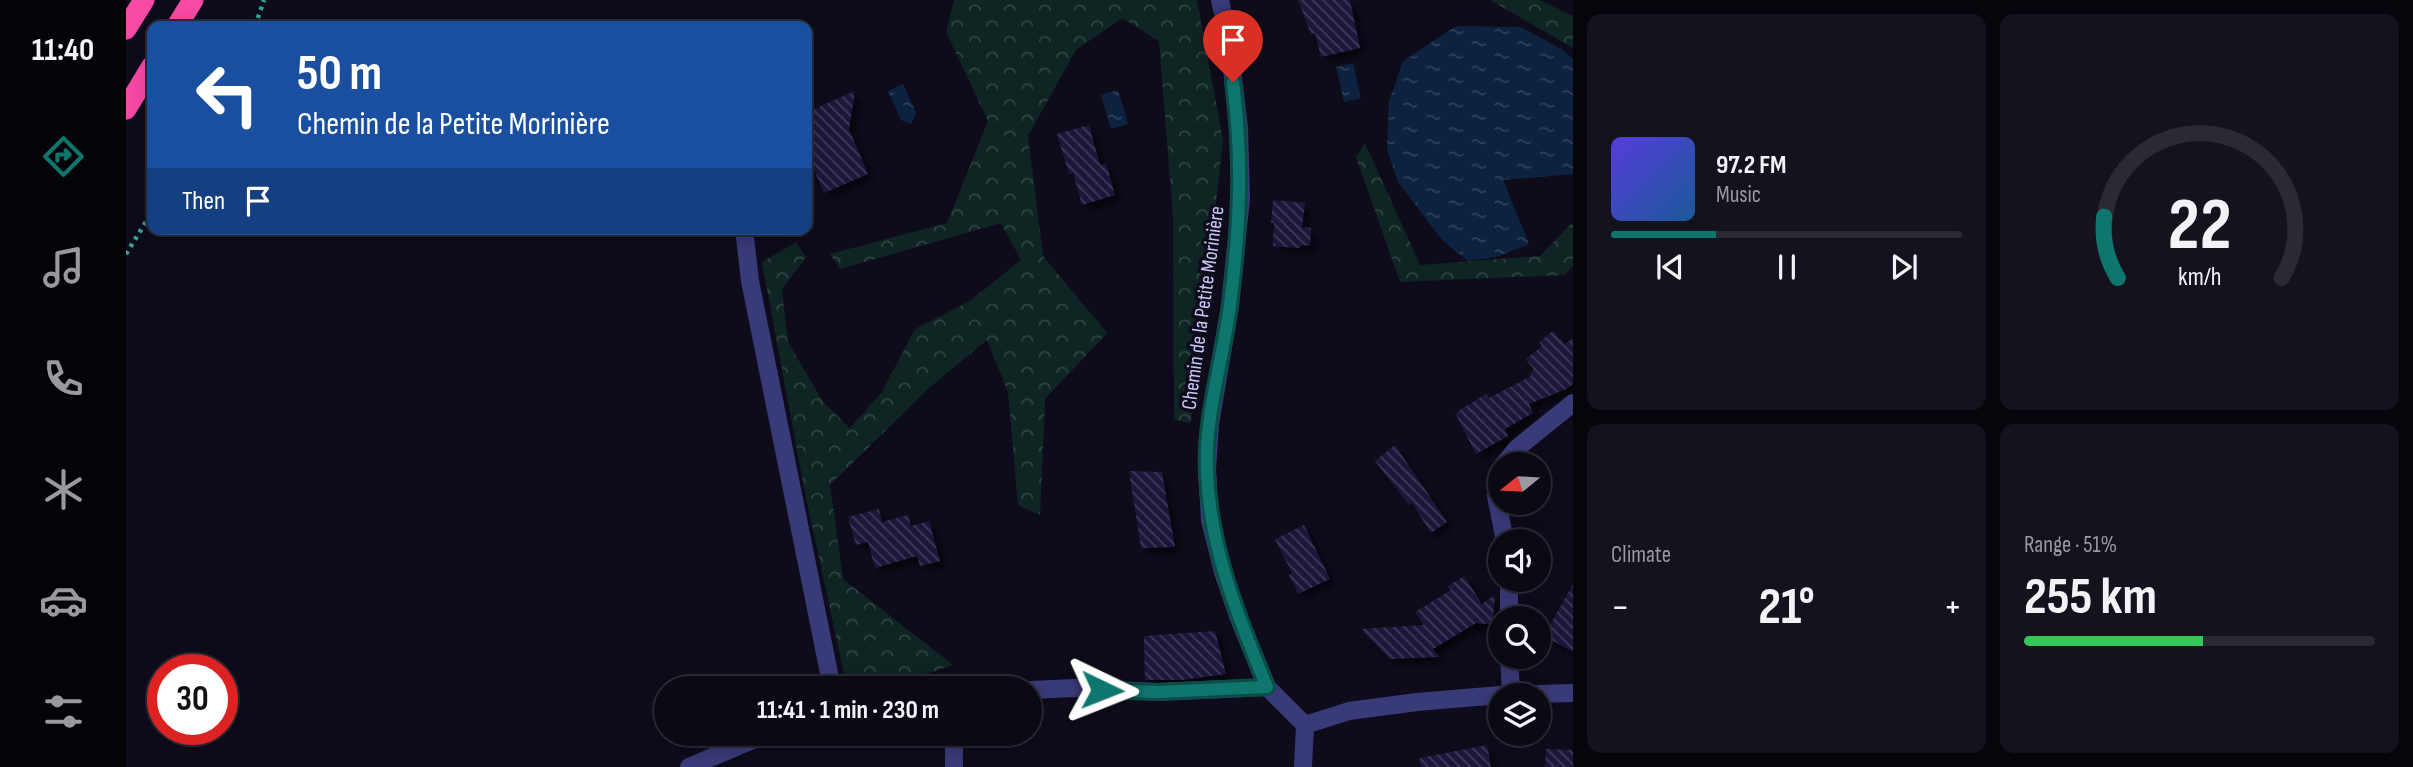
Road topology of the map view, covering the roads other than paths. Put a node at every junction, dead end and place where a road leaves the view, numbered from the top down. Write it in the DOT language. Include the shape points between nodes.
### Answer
graph roads {
  1 [pos="144,0"];
  2 [pos="193,0"];
  3 [pos="1220,0"];
  4 [pos="180,21"];
  5 [pos="126,29"];
  6 [pos="147,74"];
  7 [pos="126,109"];
  8 [pos="745,235"];
  9 [pos="1573,403"];
  10 [pos="1514,452"];
  11 [pos="830,676"];
  12 [pos="1267,687"];
  13 [pos="1042,689"];
  14 [pos="1573,693"];
  15 [pos="1551,694"];
  16 [pos="1488,696"];
  17 [pos="1305,725"];
  18 [pos="738,746"];
  19 [pos="954,746"];
  20 [pos="689,767"];
  21 [pos="954,767"];
  22 [pos="1303,767"];
  1 -- 5 [label="highway"];
  2 -- 4 [label="highway"];
  3 -- 12 [label="street, Chemin de la Petite Morinière" via="1239,128 1241,198 1206,470 1210,520 1223,572"];
  6 -- 7 [label="highway"];
  8 -- 11 [label="street"];
  9 -- 10 [label="street"];
  12 -- 13 [label="street" via="1157,692"];
  12 -- 17 [label="street, Chemin de la Petite Morinière"];
  14 -- 15 [label="street"];
  16 -- 17 [label="street" via="1349,711"];
  17 -- 22 [label="street"];
  18 -- 20 [label="street"];
  19 -- 21 [label="street"];
}
